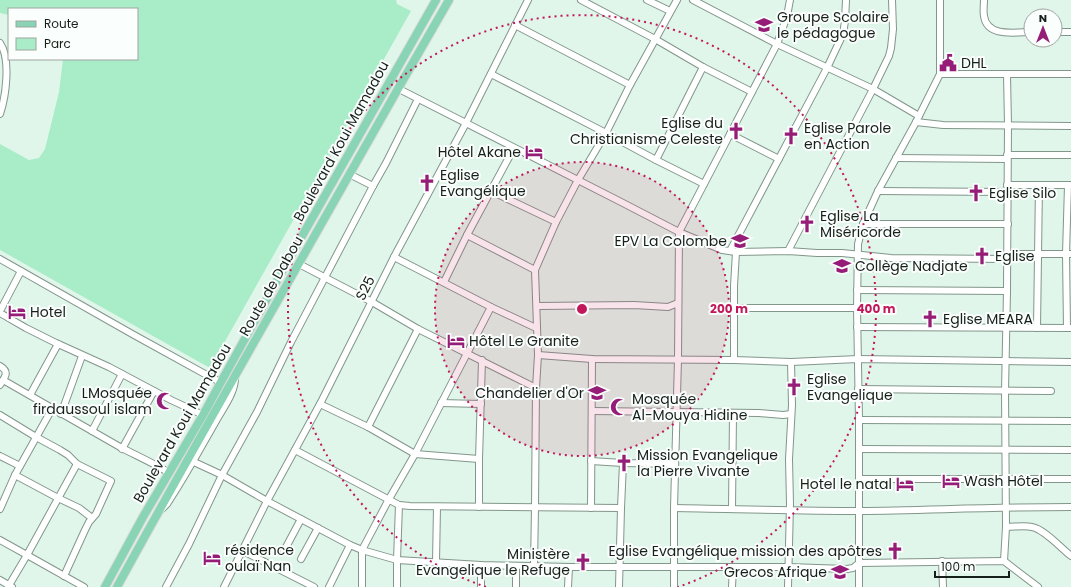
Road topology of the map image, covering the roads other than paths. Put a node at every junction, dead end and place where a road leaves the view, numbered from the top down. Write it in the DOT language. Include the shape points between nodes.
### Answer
graph roads {
  1 [pos="436,0"];
  2 [pos="449,0"];
  3 [pos="528,0"];
  4 [pos="581,0"];
  5 [pos="647,0"];
  6 [pos="677,0"];
  7 [pos="693,0"];
  8 [pos="790,0"];
  9 [pos="846,0"];
  10 [pos="892,0"];
  11 [pos="940,0"];
  12 [pos="984,0"];
  13 [pos="670,11"];
  14 [pos="515,25"];
  15 [pos="1023,32"];
  16 [pos="655,39"];
  17 [pos="0,43"];
  18 [pos="777,44"];
  19 [pos="3,57"];
  20 [pos="702,67"];
  21 [pos="827,68"];
  22 [pos="491,74"];
  23 [pos="940,74"];
  24 [pos="1007,74"];
  25 [pos="1071,74"];
  26 [pos="630,85"];
  27 [pos="873,89"];
  28 [pos="398,90"];
  29 [pos="752,92"];
  30 [pos="418,99"];
  31 [pos="0,114"];
  32 [pos="918,119"];
  33 [pos="466,123"];
  34 [pos="1008,125"];
  35 [pos="1071,126"];
  36 [pos="606,133"];
  37 [pos="730,134"];
  38 [pos="514,148"];
  39 [pos="1071,155"];
  40 [pos="1007,157"];
  41 [pos="896,158"];
  42 [pos="779,159"];
  43 [pos="656,160"];
  44 [pos="349,174"];
  45 [pos="578,180"];
  46 [pos="704,184"];
  47 [pos="1039,184"];
  48 [pos="1069,185"];
  49 [pos="373,186"];
  50 [pos="1007,188"];
  51 [pos="491,191"];
  52 [pos="878,191"];
  53 [pos="556,222"];
  54 [pos="862,224"];
  55 [pos="1008,224"];
  56 [pos="679,232"];
  57 [pos="467,235"];
  58 [pos="788,251"];
  59 [pos="733,252"];
  60 [pos="858,254"];
  61 [pos="1038,254"];
  62 [pos="1069,254"];
  63 [pos="1007,256"];
  64 [pos="394,257"];
  65 [pos="0,259"];
  66 [pos="298,264"];
  67 [pos="22,270"];
  68 [pos="535,270"];
  69 [pos="326,278"];
  70 [pos="444,282"];
  71 [pos="857,290"];
  72 [pos="1007,291"];
  73 [pos="372,302"];
  74 [pos="678,303"];
  75 [pos="537,306"];
  76 [pos="491,307"];
  77 [pos="734,308"];
  78 [pos="857,308"];
  79 [pos="0,312"];
  80 [pos="858,327"];
  81 [pos="1006,327"];
  82 [pos="536,328"];
  83 [pos="1037,328"];
  84 [pos="1069,328"];
  85 [pos="418,329"];
  86 [pos="58,344"];
  87 [pos="466,353"];
  88 [pos="82,356"];
  89 [pos="538,356"];
  90 [pos="592,359"];
  91 [pos="858,359"];
  92 [pos="482,360"];
  93 [pos="678,360"];
  94 [pos="734,360"];
  95 [pos="791,362"];
  96 [pos="1006,362"];
  97 [pos="1071,362"];
  98 [pos="0,366"];
  99 [pos="122,374"];
  100 [pos="235,374"];
  101 [pos="2,382"];
  102 [pos="221,382"];
  103 [pos="536,388"];
  104 [pos="858,389"];
  105 [pos="154,391"];
  106 [pos="1006,391"];
  107 [pos="1051,391"];
  108 [pos="30,395"];
  109 [pos="441,403"];
  110 [pos="320,404"];
  111 [pos="480,404"];
  112 [pos="52,409"];
  113 [pos="592,411"];
  114 [pos="676,412"];
  115 [pos="733,413"];
  116 [pos="61,414"];
  117 [pos="791,414"];
  118 [pos="0,415"];
  119 [pos="203,415"];
  120 [pos="859,420"];
  121 [pos="1006,420"];
  122 [pos="1071,421"];
  123 [pos="368,427"];
  124 [pos="92,431"];
  125 [pos="36,437"];
  126 [pos="122,449"];
  127 [pos="859,449"];
  128 [pos="1006,449"];
  129 [pos="295,450"];
  130 [pos="1071,450"];
  131 [pos="415,454"];
  132 [pos="0,456"];
  133 [pos="479,459"];
  134 [pos="590,461"];
  135 [pos="194,462"];
  136 [pos="623,463"];
  137 [pos="77,464"];
  138 [pos="675,464"];
  139 [pos="20,466"];
  140 [pos="170,473"];
  141 [pos="15,474"];
  142 [pos="222,475"];
  143 [pos="1006,478"];
  144 [pos="859,479"];
  145 [pos="1071,479"];
  146 [pos="58,498"];
  147 [pos="389,499"];
  148 [pos="267,501"];
  149 [pos="399,505"];
  150 [pos="437,507"];
  151 [pos="479,507"];
  152 [pos="535,507"];
  153 [pos="1006,507"];
  154 [pos="1071,507"];
  155 [pos="590,508"];
  156 [pos="621,508"];
  157 [pos="674,508"];
  158 [pos="0,509"];
  159 [pos="732,509"];
  160 [pos="790,511"];
  161 [pos="859,511"];
  162 [pos="157,514"];
  163 [pos="92,518"];
  164 [pos="301,519"];
  165 [pos="1006,527"];
  166 [pos="318,528"];
  167 [pos="0,540"];
  168 [pos="350,545"];
  169 [pos="362,550"];
  170 [pos="242,551"];
  171 [pos="284,551"];
  172 [pos="27,554"];
  173 [pos="1071,556"];
  174 [pos="301,558"];
  175 [pos="397,560"];
  176 [pos="942,561"];
  177 [pos="1004,561"];
  178 [pos="436,562"];
  179 [pos="859,564"];
  180 [pos="481,565"];
  181 [pos="516,566"];
  182 [pos="534,566"];
  183 [pos="568,567"];
  184 [pos="619,567"];
  185 [pos="674,567"];
  186 [pos="733,567"];
  187 [pos="788,567"];
  188 [pos="64,576"];
  189 [pos="0,580"];
  190 [pos="10,586"];
  191 [pos="84,587"];
  192 [pos="105,587"];
  193 [pos="117,587"];
  194 [pos="166,587"];
  195 [pos="224,587"];
  196 [pos="314,587"];
  197 [pos="329,587"];
  198 [pos="362,587"];
  199 [pos="397,587"];
  200 [pos="481,587"];
  201 [pos="516,587"];
  202 [pos="568,587"];
  203 [pos="619,587"];
  204 [pos="674,587"];
  205 [pos="732,587"];
  206 [pos="788,587"];
  207 [pos="859,587"];
  208 [pos="943,587"];
  209 [pos="1038,587"];
  1 -- 102 [label="main road, Boulevard Koui Mamadou"];
  2 -- 28 [label="main road, Route de Dabou"];
  3 -- 14 [label="street, S25"];
  4 -- 16 [label="street"];
  5 -- 13 [label="street"];
  6 -- 13 [label="street"];
  7 -- 18 [label="street"];
  8 -- 18 [label="street"];
  9 -- 21 [label="street" via="843,34"];
  10 -- 27 [label="street" via="891,48"];
  11 -- 23 [label="street"];
  12 -- 15 [label="street" via="984,17 988,26 995,31"];
  13 -- 16 [label="street"];
  14 -- 22 [label="street, S25"];
  14 -- 26 [label="street"];
  16 -- 20 [label="street"];
  16 -- 26 [label="street"];
  17 -- 19 [label="street" via="4,49"];
  18 -- 21 [label="street"];
  18 -- 29 [label="street"];
  19 -- 31 [label="street" via="6,93"];
  20 -- 29 [label="street"];
  20 -- 43 [label="street"];
  21 -- 27 [label="street"];
  21 -- 42 [label="street"];
  22 -- 33 [label="street, S25"];
  22 -- 36 [label="street"];
  23 -- 24 [label="street"];
  23 -- 32 [label="street"];
  24 -- 25 [label="street"];
  24 -- 34 [label="street"];
  26 -- 36 [label="street"];
  27 -- 32 [label="street"];
  27 -- 58 [label="street"];
  28 -- 30 [label="street"];
  28 -- 44 [label="main road, Route de Dabou"];
  29 -- 37 [label="street"];
  30 -- 33 [label="street"];
  30 -- 49 [label="street"];
  32 -- 34 [label="street" via="943,125"];
  32 -- 41 [label="street"];
  33 -- 38 [label="street"];
  33 -- 64 [label="street, S25"];
  34 -- 35 [label="street"];
  34 -- 40 [label="street"];
  36 -- 43 [label="street"];
  36 -- 45 [label="street"];
  37 -- 42 [label="street"];
  37 -- 46 [label="street"];
  38 -- 45 [label="street"];
  38 -- 51 [label="street"];
  39 -- 40 [label="street"];
  40 -- 41 [label="street"];
  40 -- 50 [label="street"];
  41 -- 52 [label="street"];
  42 -- 59 [label="street"];
  43 -- 46 [label="street"];
  44 -- 49 [label="street"];
  44 -- 66 [label="main road, Route de Dabou"];
  45 -- 53 [label="street"];
  45 -- 56 [label="street"];
  46 -- 56 [label="street"];
  47 -- 48 [label="street"];
  47 -- 50 [label="street"];
  47 -- 61 [label="street"];
  48 -- 62 [label="street"];
  49 -- 69 [label="street"];
  50 -- 52 [label="street"];
  50 -- 55 [label="street"];
  51 -- 53 [label="street"];
  51 -- 57 [label="street"];
  52 -- 54 [label="street"];
  53 -- 68 [label="street"];
  54 -- 55 [label="street"];
  54 -- 60 [label="street"];
  55 -- 63 [label="street"];
  56 -- 59 [label="street"];
  56 -- 74 [label="street"];
  57 -- 68 [label="street"];
  57 -- 70 [label="street"];
  58 -- 59 [label="street"];
  58 -- 60 [label="street"];
  59 -- 77 [label="street"];
  60 -- 63 [label="street" via="891,258"];
  60 -- 71 [label="street"];
  61 -- 62 [label="street"];
  61 -- 63 [label="street"];
  61 -- 83 [label="street"];
  62 -- 84 [label="street"];
  63 -- 72 [label="street"];
  64 -- 70 [label="street"];
  64 -- 73 [label="street, S25"];
  65 -- 67 [label="street"];
  66 -- 69 [label="street"];
  66 -- 100 [label="main road, Route de Dabou"];
  67 -- 79 [label="street"];
  67 -- 102 [label="street"];
  68 -- 75 [label="street"];
  69 -- 73 [label="street"];
  69 -- 142 [label="street"];
  70 -- 76 [label="street"];
  71 -- 72 [label="street"];
  71 -- 78 [label="street"];
  72 -- 81 [label="street"];
  73 -- 85 [label="street"];
  73 -- 110 [label="street, S25"];
  74 -- 75 [label="street" via="668,307"];
  74 -- 93 [label="street"];
  75 -- 82 [label="street"];
  76 -- 82 [label="street"];
  76 -- 87 [label="street"];
  77 -- 78 [label="street"];
  77 -- 94 [label="street"];
  78 -- 80 [label="street"];
  79 -- 86 [label="street"];
  80 -- 81 [label="street"];
  80 -- 91 [label="street"];
  81 -- 83 [label="street"];
  81 -- 96 [label="street"];
  82 -- 89 [label="street"];
  83 -- 84 [label="street"];
  85 -- 87 [label="street"];
  85 -- 123 [label="street"];
  86 -- 88 [label="street"];
  86 -- 108 [label="street"];
  87 -- 92 [label="street"];
  87 -- 109 [label="street"];
  88 -- 99 [label="street"];
  88 -- 116 [label="street"];
  89 -- 90 [label="street"];
  89 -- 103 [label="street"];
  90 -- 93 [label="street"];
  90 -- 113 [label="street"];
  91 -- 95 [label="street"];
  91 -- 96 [label="street"];
  91 -- 104 [label="street"];
  92 -- 103 [label="street"];
  92 -- 111 [label="street"];
  93 -- 94 [label="street"];
  93 -- 114 [label="street"];
  94 -- 95 [label="street"];
  95 -- 117 [label="street"];
  96 -- 97 [label="street"];
  96 -- 106 [label="street"];
  98 -- 101 [label="street" via="6,371"];
  99 -- 105 [label="street"];
  99 -- 124 [label="street"];
  100 -- 135 [label="street" via="236,384"];
  100 -- 162 [label="main road, Route de Dabou"];
  101 -- 108 [label="street"];
  102 -- 119 [label="main road, Boulevard Koui Mamadou"];
  103 -- 152 [label="street"];
  104 -- 106 [label="street"];
  104 -- 120 [label="street"];
  105 -- 119 [label="street"];
  105 -- 126 [label="street"];
  106 -- 107 [label="street"];
  106 -- 121 [label="street"];
  108 -- 112 [label="street"];
  109 -- 111 [label="street"];
  109 -- 131 [label="street"];
  110 -- 123 [label="street"];
  110 -- 129 [label="street, S25"];
  111 -- 133 [label="street"];
  112 -- 116 [label="street"];
  112 -- 125 [label="street"];
  113 -- 114 [label="street"];
  113 -- 134 [label="street"];
  114 -- 115 [label="street"];
  114 -- 138 [label="street"];
  115 -- 117 [label="street"];
  115 -- 159 [label="street"];
  116 -- 124 [label="street"];
  117 -- 160 [label="street"];
  118 -- 125 [label="street"];
  119 -- 140 [label="main road, Boulevard Koui Mamadou"];
  120 -- 121 [label="street"];
  120 -- 127 [label="street"];
  121 -- 122 [label="street"];
  121 -- 128 [label="street"];
  123 -- 131 [label="street"];
  124 -- 126 [label="street"];
  125 -- 137 [label="street" via="60,450"];
  125 -- 139 [label="street"];
  126 -- 140 [label="street"];
  127 -- 128 [label="street"];
  127 -- 144 [label="street"];
  128 -- 130 [label="street"];
  128 -- 143 [label="street"];
  129 -- 147 [label="street"];
  129 -- 148 [label="street, S25"];
  131 -- 133 [label="street"];
  131 -- 147 [label="street"];
  132 -- 139 [label="street"];
  133 -- 151 [label="street"];
  134 -- 136 [label="street"];
  134 -- 155 [label="street"];
  135 -- 142 [label="street"];
  135 -- 162 [label="street" via="167,504"];
  136 -- 138 [label="street"];
  136 -- 156 [label="street"];
  137 -- 146 [label="street"];
  137 -- 163 [label="street" via="111,481"];
  138 -- 157 [label="street"];
  139 -- 141 [label="street"];
  140 -- 192 [label="main road, Boulevard Koui Mamadou"];
  141 -- 146 [label="street"];
  141 -- 158 [label="street"];
  142 -- 148 [label="street"];
  142 -- 194 [label="street"];
  143 -- 144 [label="street"];
  143 -- 145 [label="street"];
  143 -- 153 [label="street"];
  144 -- 161 [label="street"];
  146 -- 163 [label="street"];
  146 -- 172 [label="street"];
  147 -- 149 [label="street"];
  147 -- 169 [label="street"];
  148 -- 164 [label="street"];
  148 -- 170 [label="street, S25"];
  149 -- 150 [label="street"];
  149 -- 175 [label="street"];
  150 -- 151 [label="street"];
  150 -- 178 [label="street"];
  151 -- 152 [label="street"];
  152 -- 155 [label="street"];
  152 -- 182 [label="street"];
  153 -- 154 [label="street"];
  153 -- 161 [label="street"];
  153 -- 165 [label="street"];
  155 -- 156 [label="street"];
  156 -- 184 [label="street"];
  157 -- 159 [label="street"];
  157 -- 185 [label="street"];
  159 -- 160 [label="street"];
  160 -- 161 [label="street"];
  160 -- 187 [label="street"];
  161 -- 179 [label="street"];
  162 -- 193 [label="main road, Route de Dabou"];
  163 -- 188 [label="street"];
  164 -- 166 [label="street"];
  164 -- 171 [label="street"];
  165 -- 173 [label="street" via="1026,526 1040,530"];
  165 -- 177 [label="street"];
  166 -- 168 [label="street"];
  166 -- 174 [label="street"];
  167 -- 172 [label="street"];
  168 -- 169 [label="street"];
  168 -- 197 [label="street"];
  169 -- 175 [label="street"];
  169 -- 198 [label="street"];
  170 -- 195 [label="street, S25"];
  170 -- 196 [label="street"];
  172 -- 188 [label="street"];
  172 -- 190 [label="street"];
  175 -- 178 [label="street"];
  175 -- 199 [label="street"];
  176 -- 177 [label="street"];
  176 -- 179 [label="street"];
  176 -- 208 [label="street"];
  177 -- 209 [label="street"];
  178 -- 180 [label="street"];
  179 -- 187 [label="street" via="847,569"];
  179 -- 207 [label="street"];
  180 -- 181 [label="street"];
  180 -- 200 [label="street"];
  181 -- 182 [label="street"];
  181 -- 201 [label="street"];
  182 -- 183 [label="street"];
  183 -- 184 [label="street"];
  183 -- 202 [label="street"];
  184 -- 185 [label="street"];
  184 -- 203 [label="street"];
  185 -- 186 [label="street"];
  185 -- 204 [label="street"];
  186 -- 187 [label="street"];
  186 -- 205 [label="street"];
  187 -- 206 [label="street"];
  188 -- 191 [label="street"];
  189 -- 190 [label="street"];
}
